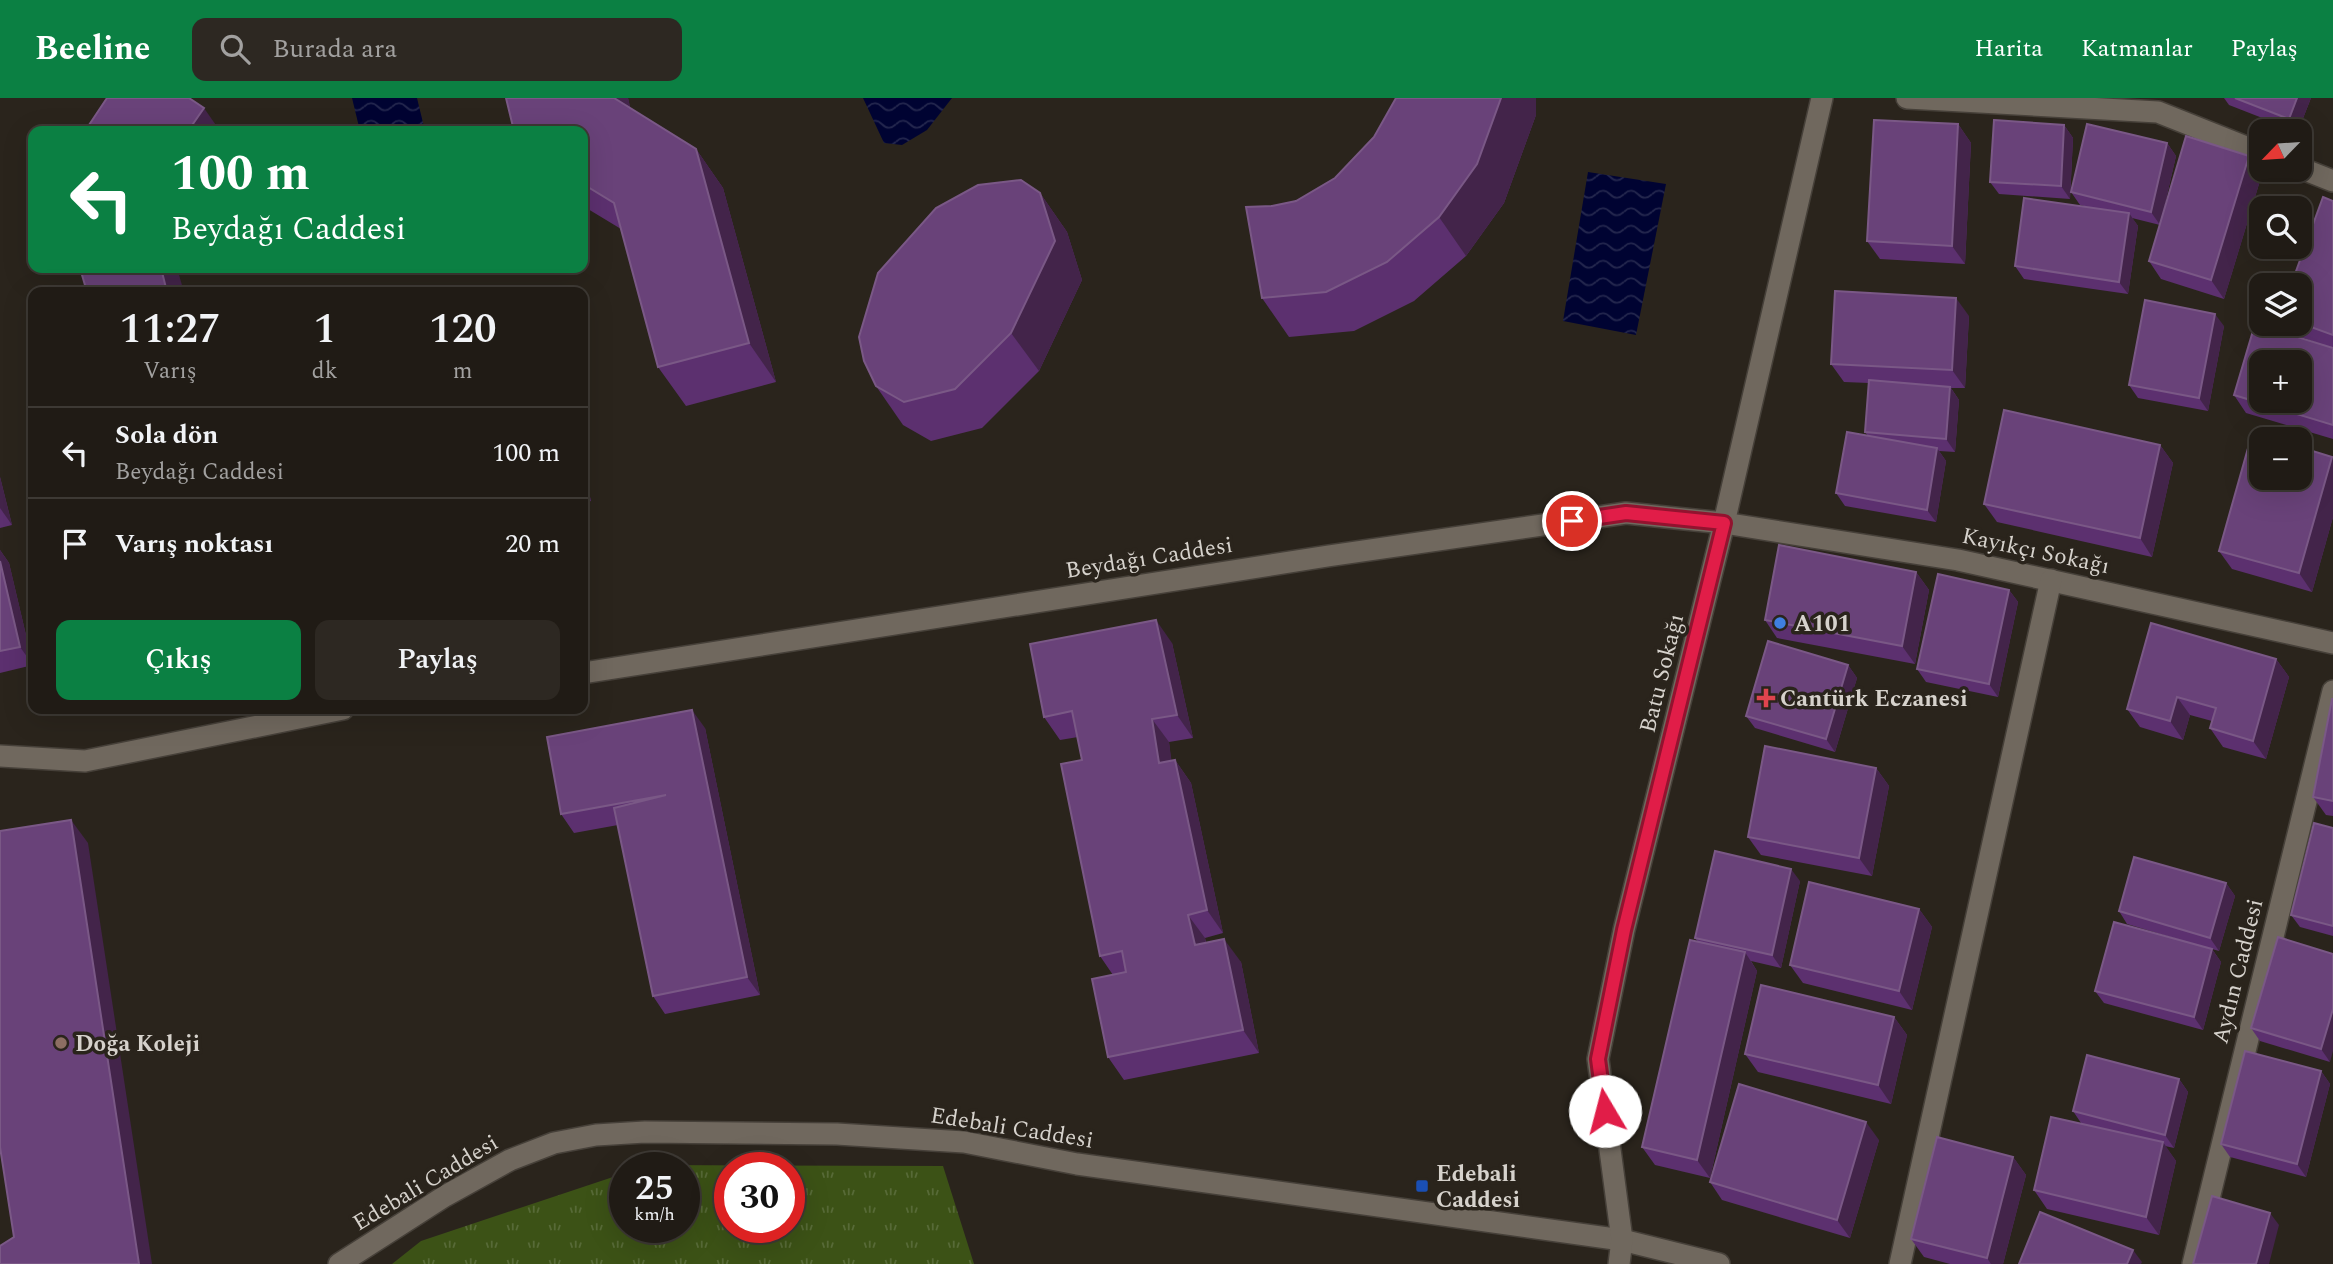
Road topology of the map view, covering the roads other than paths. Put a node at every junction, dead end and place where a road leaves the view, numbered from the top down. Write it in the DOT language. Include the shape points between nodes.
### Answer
graph roads {
  1 [pos="1822,98"];
  2 [pos="1907,98"];
  3 [pos="2249,148"];
  4 [pos="2312,173"];
  5 [pos="2333,181"];
  6 [pos="1724,523"];
  7 [pos="2051,580"];
  8 [pos="2333,643"];
  9 [pos="588,672"];
  10 [pos="2333,691"];
  11 [pos="318,714"];
  12 [pos="0,756"];
  13 [pos="1622,1240"];
  14 [pos="339,1264"];
  15 [pos="1619,1264"];
  16 [pos="1719,1264"];
  17 [pos="1900,1264"];
  18 [pos="2193,1264"];
  1 -- 6 [label="street, Batu Sokağı"];
  2 -- 3 [label="street" via="2158,112"];
  4 -- 5 [label="street"];
  6 -- 7 [label="street, Kayıkçı Sokağı" via="1958,560"];
  6 -- 9 [label="street, Beydağı Caddesi" via="1626,513"];
  6 -- 13 [label="street, Batu Sokağı" via="1624,930 1598,1059"];
  7 -- 8 [label="street, Kayıkçı Sokağı"];
  7 -- 17 [label="street"];
  10 -- 18 [label="street, Aydın Caddesi"];
  11 -- 12 [label="street" via="85,761"];
  13 -- 14 [label="street, Edebali Caddesi" via="1077,1164 964,1142 837,1134 645,1132 554,1143 510,1160"];
  13 -- 15 [label="street, Batu Sokağı"];
  13 -- 16 [label="street, Edebali Caddesi"];
}
